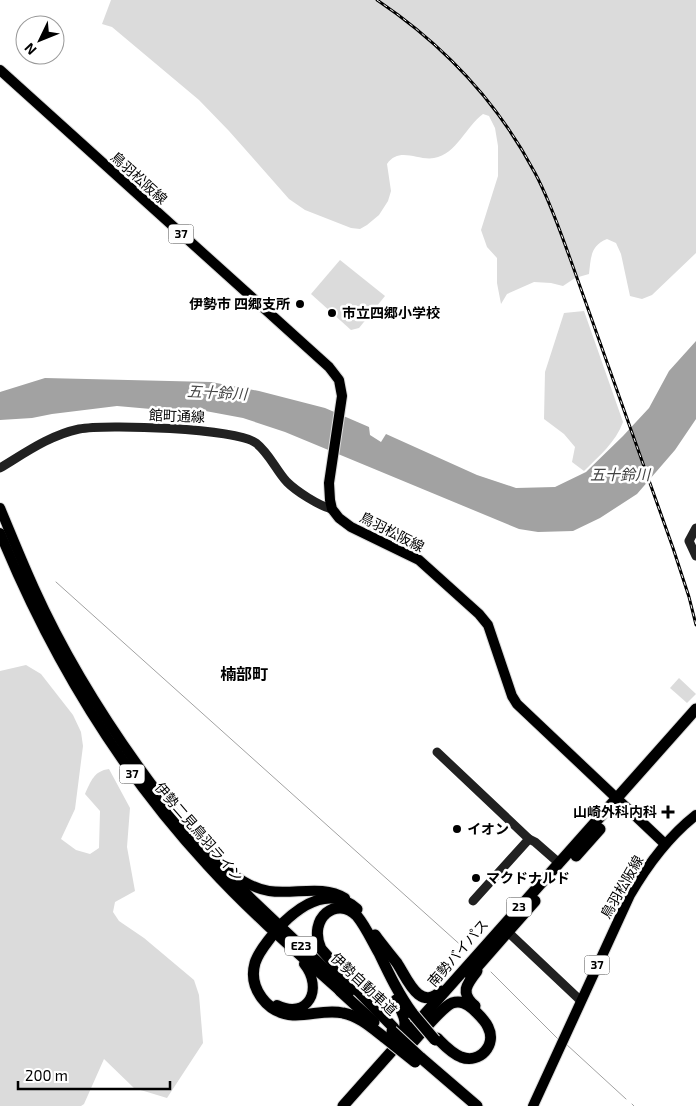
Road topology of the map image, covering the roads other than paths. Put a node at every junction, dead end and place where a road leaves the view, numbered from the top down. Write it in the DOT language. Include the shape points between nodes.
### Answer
graph roads {
  1 [pos="0,70"];
  2 [pos="0,468"];
  3 [pos="0,508"];
  4 [pos="332,509"];
  5 [pos="696,528"];
  6 [pos="0,533"];
  7 [pos="696,556"];
  8 [pos="696,709"];
  9 [pos="696,721"];
  10 [pos="437,752"];
  11 [pos="620,801"];
  12 [pos="696,815"];
  13 [pos="530,839"];
  14 [pos="666,844"];
  15 [pos="213,858"];
  16 [pos="559,863"];
  17 [pos="473,901"];
  18 [pos="355,910"];
  19 [pos="284,926"];
  20 [pos="508,932"];
  21 [pos="370,933"];
  22 [pos="272,935"];
  23 [pos="482,955"];
  24 [pos="340,991"];
  25 [pos="580,1000"];
  26 [pos="390,1033"];
  27 [pos="436,1039"];
  28 [pos="398,1056"];
  29 [pos="418,1058"];
  30 [pos="383,1062"];
  31 [pos="343,1106"];
  32 [pos="353,1106"];
  33 [pos="468,1106"];
  34 [pos="477,1106"];
  35 [pos="533,1106"];
  1 -- 4 [label="main road, 鳥羽松阪線 / 37" via="330,367 342,388 329,490"];
  2 -- 4 [label="street, 館町通線" via="34,447 79,429 212,431 257,443 287,482 321,506"];
  3 -- 15 [label="main road, 伊勢二見鳥羽ライン / 37" via="46,613 95,701 145,774"];
  4 -- 11 [label="main road, 鳥羽松阪線" via="351,527 419,560 479,614 488,625 517,704"];
  5 -- 7 [label="street" via="689,541"];
  6 -- 22 [label="main road, 伊勢二見鳥羽ライン / 37" via="54,650 122,760 190,847"];
  8 -- 11 [label="highway, 南勢バイパス / 23"];
  9 -- 11 [label="highway, 南勢バイパス / 23"];
  10 -- 13 [label="street"];
  11 -- 14 [label="main road, 鳥羽松阪線"];
  11 -- 16 [label="highway, 南勢バイパス / 23"];
  11 -- 20 [label="highway, 南勢バイパス / 23"];
  12 -- 14 [label="main road"];
  13 -- 16 [label="street"];
  13 -- 17 [label="street"];
  14 -- 25 [label="main road, 鳥羽松阪線 / 37" via="630,895"];
  15 -- 18 [label="main road, 37" via="240,880 258,888 276,892 325,891 342,897"];
  15 -- 26 [label="highway, 伊勢自動車道 / E23"];
  16 -- 23 [label="highway, 南勢バイパス / 23"];
  18 -- 19 [label="highway, E23" via="339,899 322,899 302,907"];
  18 -- 21 [label="highway"];
  18 -- 26 [label="highway, E23" via="340,909 326,914 317,927 318,941 330,961"];
  20 -- 23 [label="highway, 南勢バイパス / 23"];
  20 -- 25 [label="street"];
  21 -- 23 [label="highway" via="397,963 415,992 424,998 438,994"];
  21 -- 27 [label="highway, bridge" via="414,1014"];
  21 -- 30 [label="highway" via="378,962 405,1022 404,1032"];
  22 -- 22 [label="main road, 37" via="260,963 262,988 277,1005 298,1008 312,995 312,976 303,962"];
  22 -- 24 [label="main road, 伊勢二見鳥羽ライン / 37"];
  22 -- 26 [label="highway, E23" via="258,956 254,975 259,993 269,1006 292,1015 342,1012"];
  23 -- 27 [label="highway" via="466,994 492,1025 495,1038 492,1050 480,1061 468,1062 452,1056"];
  23 -- 28 [label="highway, 南勢バイパス / 23"];
  23 -- 30 [label="highway, 南勢バイパス / 23"];
  24 -- 26 [label="highway, 伊勢自動車道 / E23"];
  25 -- 35 [label="main road, 鳥羽松阪線 / 37"];
  26 -- 29 [label="highway, E23, bridge"];
  27 -- 28 [label="highway" via="464,1058 478,1057 489,1047 490,1033 488,1025 466,1004 452,1003"];
  28 -- 32 [label="highway, 南勢バイパス / 23"];
  29 -- 33 [label="highway, E23"];
  29 -- 34 [label="highway, E23"];
  30 -- 31 [label="highway, 南勢バイパス / 23"];
}
